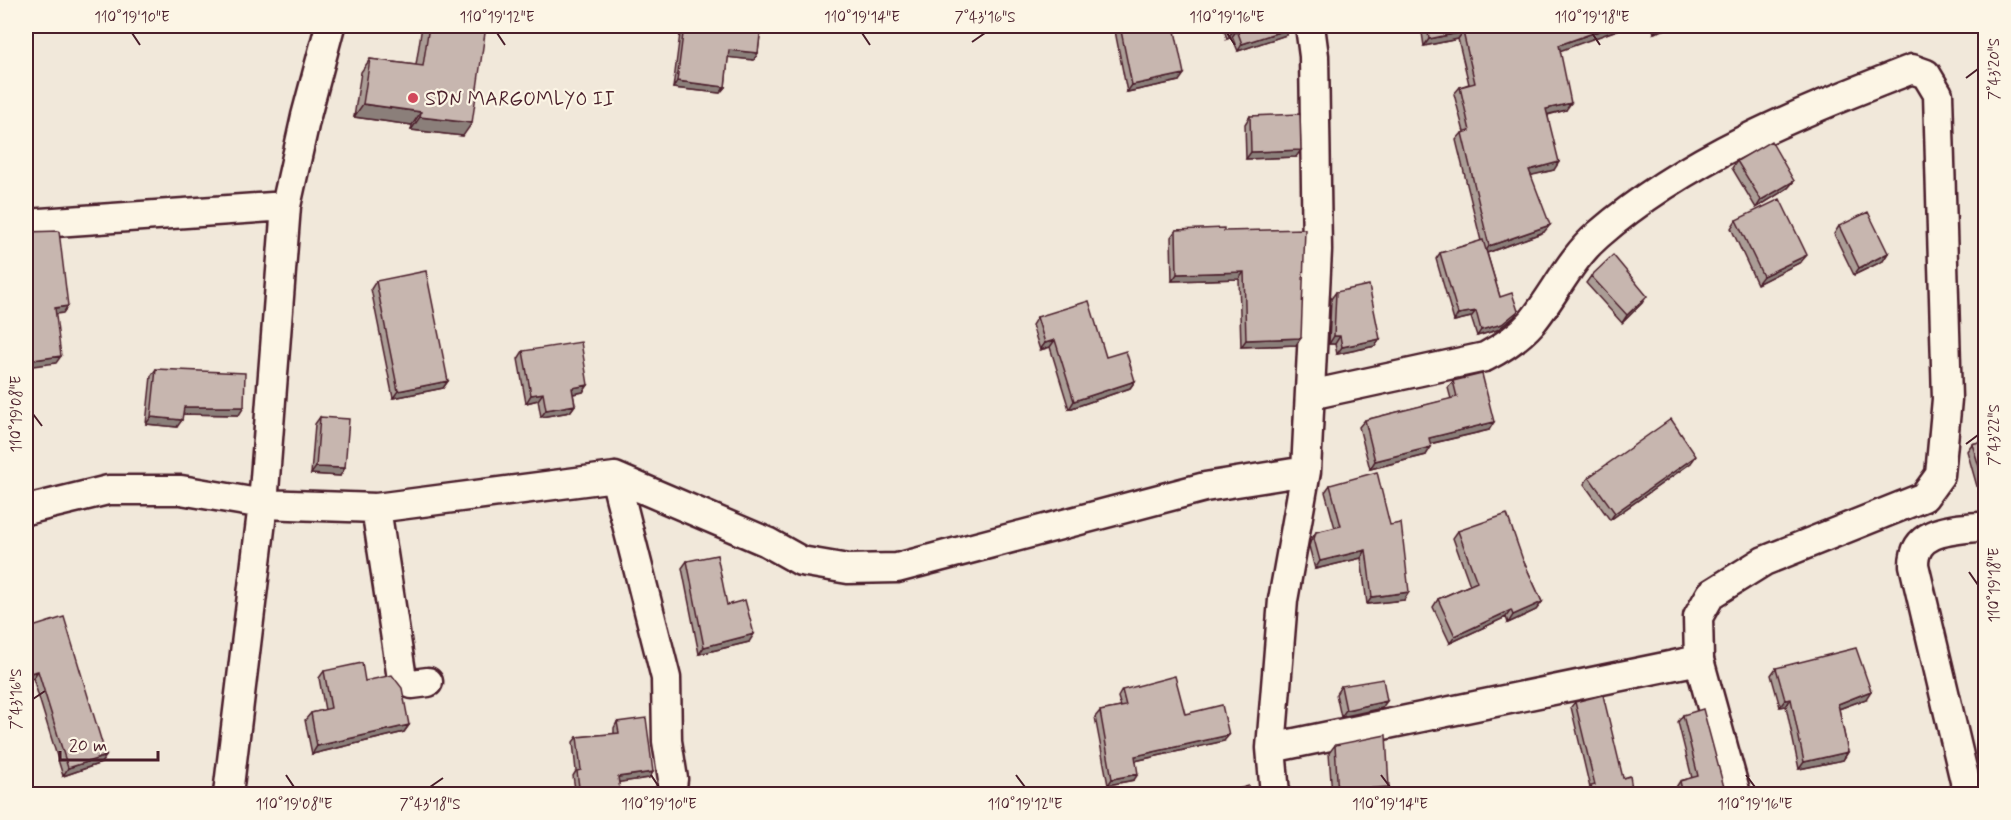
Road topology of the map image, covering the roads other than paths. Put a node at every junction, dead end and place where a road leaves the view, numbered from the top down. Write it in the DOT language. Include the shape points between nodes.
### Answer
graph roads {
  1 [pos="330,26"];
  2 [pos="1310,26"];
  3 [pos="286,206"];
  4 [pos="26,224"];
  5 [pos="1310,395"];
  6 [pos="1306,471"];
  7 [pos="615,477"];
  8 [pos="264,504"];
  9 [pos="376,508"];
  10 [pos="26,510"];
  11 [pos="1986,526"];
  12 [pos="1699,660"];
  13 [pos="428,682"];
  14 [pos="1271,748"];
  15 [pos="1986,792"];
  16 [pos="228,795"];
  17 [pos="671,795"];
  18 [pos="1275,795"];
  19 [pos="1736,795"];
  20 [pos="1968,795"];
  21 [pos="1975,795"];
  1 -- 3 [label="street"];
  2 -- 5 [label="street" via="1314,56 1317,250"];
  3 -- 4 [label="street"];
  3 -- 8 [label="street"];
  5 -- 6 [label="street"];
  5 -- 12 [label="street" via="1485,357 1507,345 1531,323 1596,236 1663,184 1794,115 1912,69 1926,74 1938,94 1947,399 1940,475 1924,497 1764,561 1711,594 1698,617"];
  6 -- 7 [label="street" via="1205,487 897,568 848,569 801,561 767,542"];
  6 -- 14 [label="street" via="1283,600"];
  7 -- 9 [label="street"];
  7 -- 17 [label="street" via="666,678"];
  8 -- 9 [label="street"];
  8 -- 10 [label="street" via="181,490 108,490"];
  8 -- 16 [label="street"];
  9 -- 13 [label="street" via="400,672 403,680 412,684"];
  11 -- 20 [label="street" via="1934,533 1914,556"];
  12 -- 14 [label="street"];
  12 -- 19 [label="street"];
  14 -- 18 [label="street"];
  15 -- 21 [label="street"];
}
